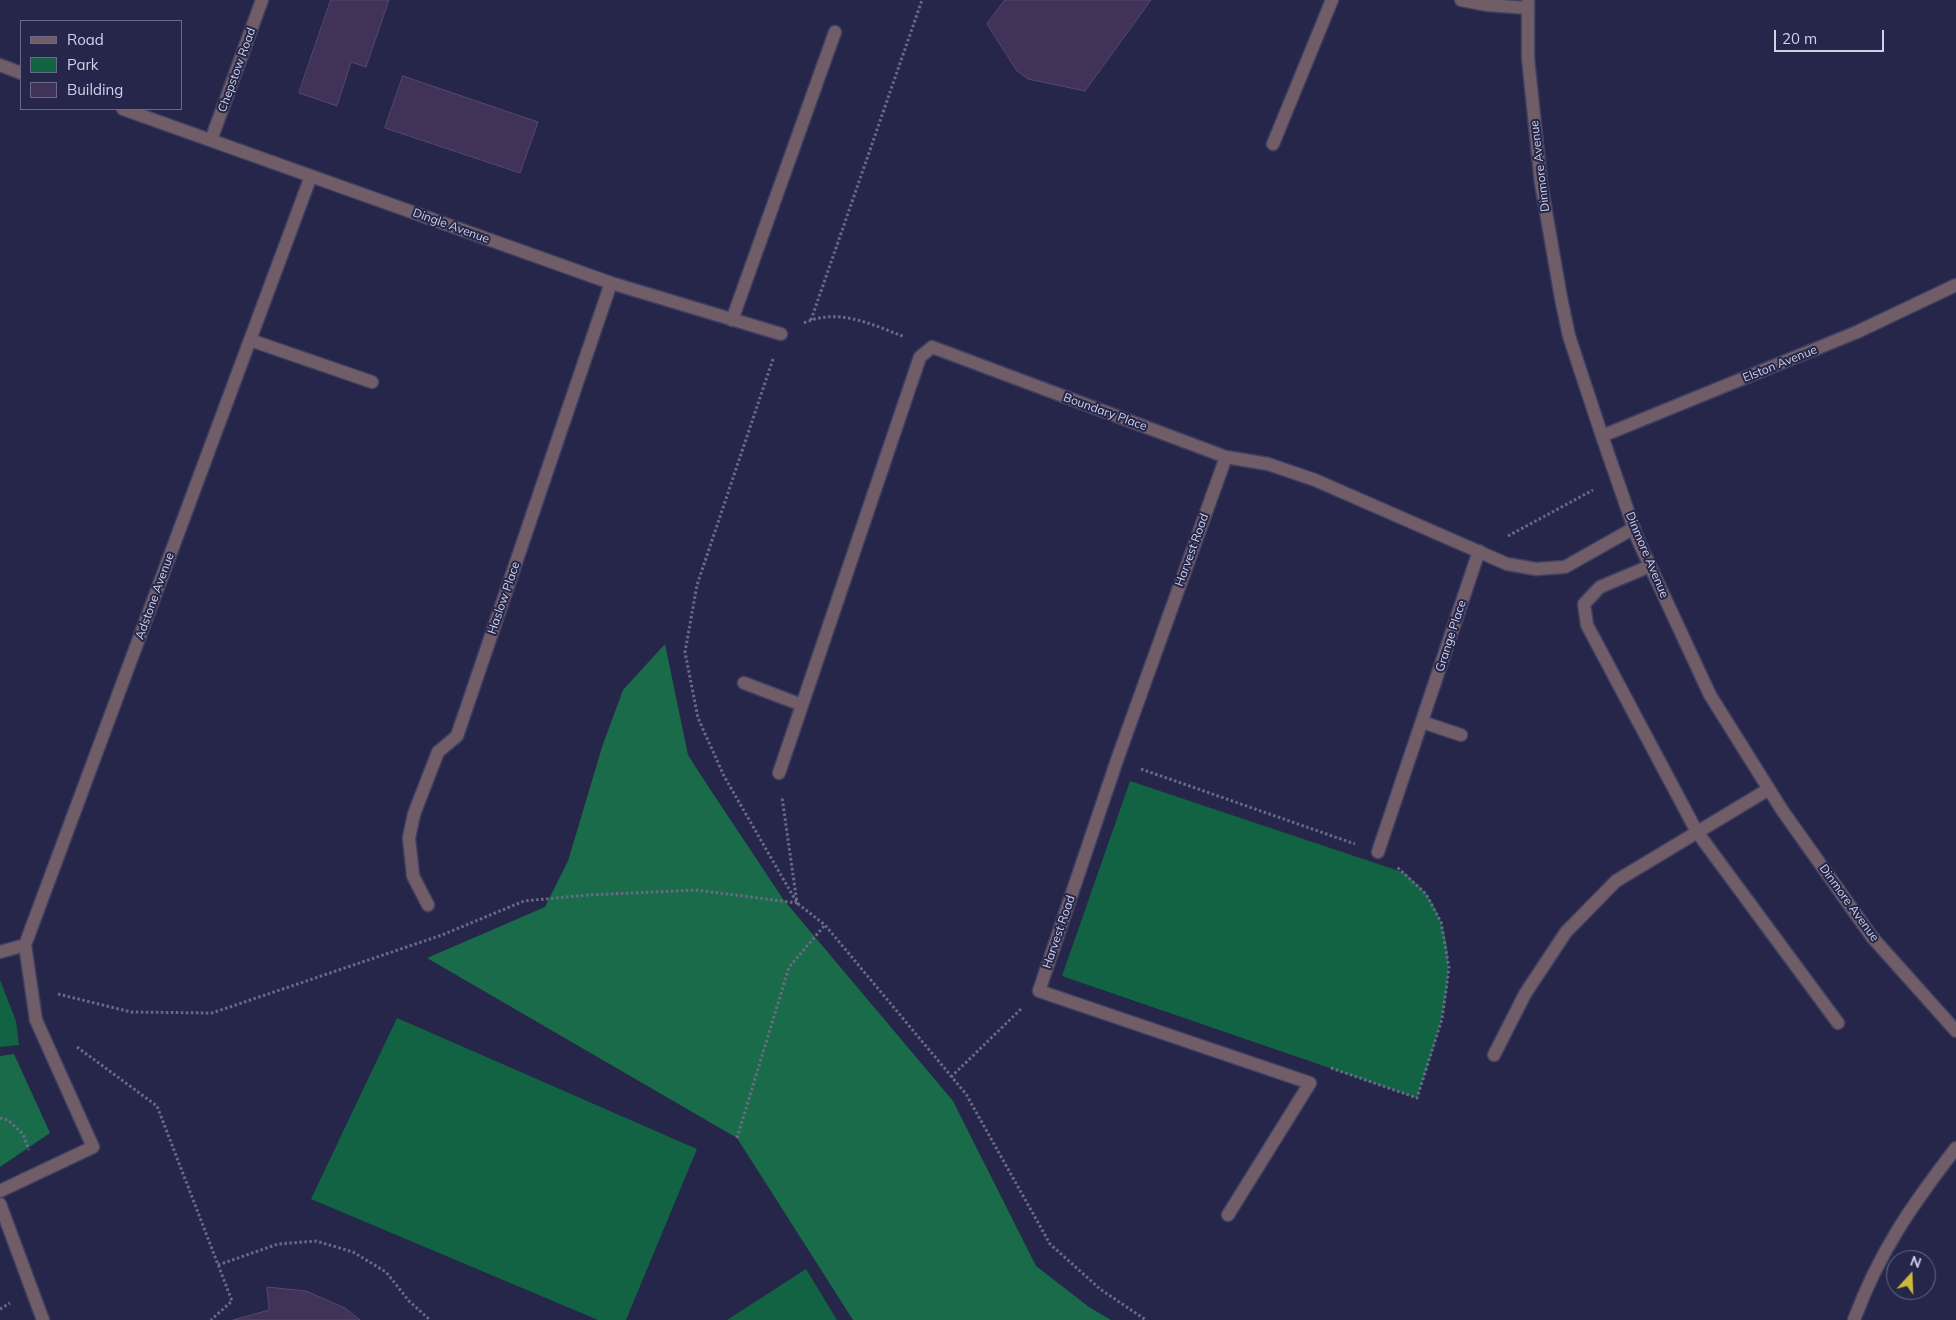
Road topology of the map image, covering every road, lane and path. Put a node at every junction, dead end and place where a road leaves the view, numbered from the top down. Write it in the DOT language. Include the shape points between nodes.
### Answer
graph roads {
  1 [pos="262,0"];
  2 [pos="922,0"];
  3 [pos="1332,0"];
  4 [pos="1461,0"];
  5 [pos="1528,4"];
  6 [pos="835,32"];
  7 [pos="0,65"];
  8 [pos="20,73"];
  9 [pos="127,110"];
  10 [pos="212,140"];
  11 [pos="1273,144"];
  12 [pos="311,176"];
  13 [pos="611,282"];
  14 [pos="1956,285"];
  15 [pos="732,320"];
  16 [pos="811,320"];
  17 [pos="781,334"];
  18 [pos="250,340"];
  19 [pos="932,347"];
  20 [pos="372,382"];
  21 [pos="1602,436"];
  22 [pos="1226,457"];
  23 [pos="1616,478"];
  24 [pos="1634,528"];
  25 [pos="1479,551"];
  26 [pos="1650,566"];
  27 [pos="744,684"];
  28 [pos="802,705"];
  29 [pos="1422,722"];
  30 [pos="1461,735"];
  31 [pos="1117,760"];
  32 [pos="779,773"];
  33 [pos="1768,789"];
  34 [pos="1698,832"];
  35 [pos="1378,852"];
  36 [pos="797,903"];
  37 [pos="428,906"];
  38 [pos="825,925"];
  39 [pos="25,946"];
  40 [pos="0,952"];
  41 [pos="31,987"];
  42 [pos="1039,991"];
  43 [pos="1838,1023"];
  44 [pos="1956,1031"];
  45 [pos="47,1046"];
  46 [pos="1494,1055"];
  47 [pos="1327,1066"];
  48 [pos="951,1077"];
  49 [pos="0,1118"];
  50 [pos="737,1138"];
  51 [pos="1956,1148"];
  52 [pos="35,1155"];
  53 [pos="0,1191"];
  54 [pos="0,1204"];
  55 [pos="1228,1216"];
  56 [pos="218,1265"];
  57 [pos="43,1320"];
  58 [pos="211,1320"];
  59 [pos="430,1320"];
  60 [pos="1146,1320"];
  61 [pos="1854,1320"];
  1 -- 10 [label="street, Chepstow Road"];
  2 -- 16 [label="path"];
  3 -- 11 [label="street"];
  4 -- 5 [label="street" via="1487,5"];
  5 -- 21 [label="street, Dinmore Avenue" via="1528,58 1547,222 1570,336"];
  6 -- 15 [label="street"];
  7 -- 8 [label="street"];
  9 -- 10 [label="street, Dingle Avenue"];
  10 -- 12 [label="street, Dingle Avenue"];
  12 -- 13 [label="street, Dingle Avenue"];
  12 -- 18 [label="street, Adstone Avenue"];
  13 -- 15 [label="street, Dingle Avenue"];
  13 -- 37 [label="street, Haslow Place" via="457,736 438,752 414,814 409,838 411,858 414,876"];
  14 -- 21 [label="street, Elston Avenue" via="1857,332"];
  15 -- 17 [label="street, Dingle Avenue"];
  16 -- 17 [label="path"];
  16 -- 19 [label="path" via="851,317"];
  17 -- 36 [label="path" via="697,586 685,652 698,718 720,768"];
  18 -- 20 [label="street"];
  18 -- 39 [label="street, Adstone Avenue"];
  19 -- 22 [label="street, Boundary Place"];
  19 -- 28 [label="street" via="920,357"];
  21 -- 23 [label="street, Dinmore Avenue"];
  22 -- 25 [label="street, Boundary Place" via="1268,464 1315,480"];
  22 -- 31 [label="street, Harvest Road"];
  23 -- 24 [label="street, Dinmore Avenue"];
  23 -- 25 [label="path"];
  24 -- 25 [label="street, Boundary Place" via="1565,567 1536,569 1507,564"];
  24 -- 26 [label="street, Dinmore Avenue"];
  25 -- 29 [label="street, Grange Place"];
  26 -- 33 [label="street, Dinmore Avenue" via="1710,696"];
  26 -- 34 [label="street" via="1600,587 1584,604 1587,626"];
  27 -- 28 [label="street"];
  28 -- 32 [label="street"];
  29 -- 30 [label="street"];
  29 -- 35 [label="street, Grange Place"];
  31 -- 35 [label="path"];
  31 -- 42 [label="street, Harvest Road"];
  32 -- 36 [label="path"];
  33 -- 34 [label="street"];
  33 -- 44 [label="street, Dinmore Avenue" via="1872,937"];
  34 -- 43 [label="street"];
  34 -- 46 [label="street" via="1616,881 1566,932 1525,994"];
  35 -- 47 [label="path" via="1426,894 1441,922 1449,968 1442,1019 1417,1098"];
  36 -- 38 [label="path"];
  36 -- 41 [label="path" via="696,890 524,901 442,935 212,1013 131,1012"];
  38 -- 48 [label="path"];
  38 -- 50 [label="path" via="789,967"];
  39 -- 40 [label="street"];
  39 -- 41 [label="street, Adstone Avenue"];
  41 -- 45 [label="street, Adstone Avenue" via="36,1020"];
  42 -- 48 [label="path"];
  42 -- 55 [label="street" via="1310,1083"];
  45 -- 53 [label="street, Adstone Avenue" via="93,1147"];
  45 -- 56 [label="path" via="79,1047 157,1106"];
  48 -- 60 [label="path" via="966,1094 1050,1244 1100,1290"];
  49 -- 52 [label="path" via="8,1120 22,1134 27,1148"];
  51 -- 61 [label="street" via="1902,1220 1883,1252"];
  54 -- 57 [label="street"];
  56 -- 58 [label="path" via="232,1301"];
  56 -- 59 [label="path" via="278,1244 316,1241 353,1252 386,1272 409,1301"];
}
